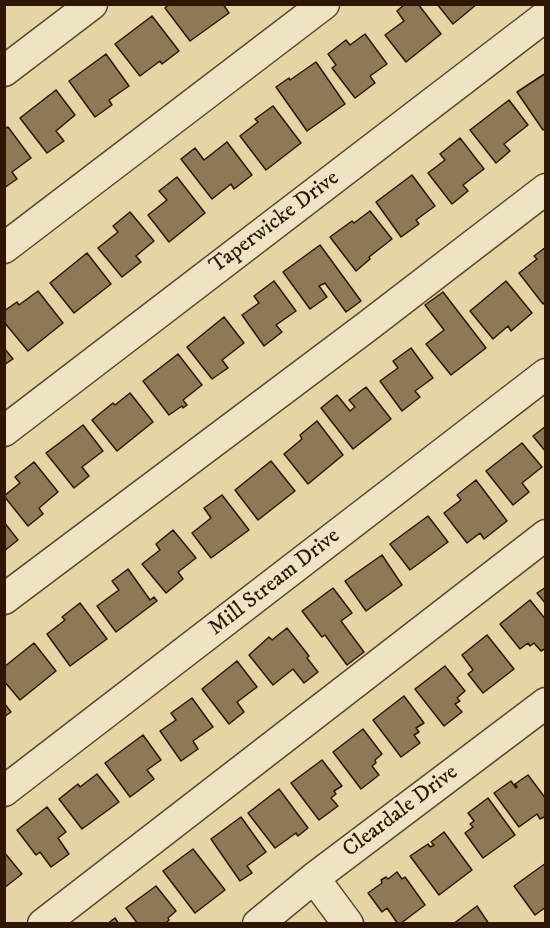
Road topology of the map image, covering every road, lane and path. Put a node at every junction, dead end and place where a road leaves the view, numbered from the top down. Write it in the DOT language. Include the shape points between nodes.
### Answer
graph roads {
  1 [pos="92,4"];
  2 [pos="324,4"];
  3 [pos="540,17"];
  4 [pos="4,71"];
  5 [pos="546,189"];
  6 [pos="4,248"];
  7 [pos="546,374"];
  8 [pos="4,431"];
  9 [pos="546,534"];
  10 [pos="4,599"];
  11 [pos="541,716"];
  12 [pos="4,791"];
  13 [pos="314,878"];
  14 [pos="43,924"];
  15 [pos="258,924"];
  16 [pos="348,924"];
  1 -- 4 [label="street"];
  2 -- 6 [label="street"];
  3 -- 8 [label="street, Taperwicke Drive"];
  5 -- 10 [label="street"];
  7 -- 12 [label="street, Mill Stream Drive"];
  9 -- 14 [label="street"];
  11 -- 13 [label="street, Cleardale Drive"];
  13 -- 15 [label="street, Cleardale Drive"];
  13 -- 16 [label="street"];
}
